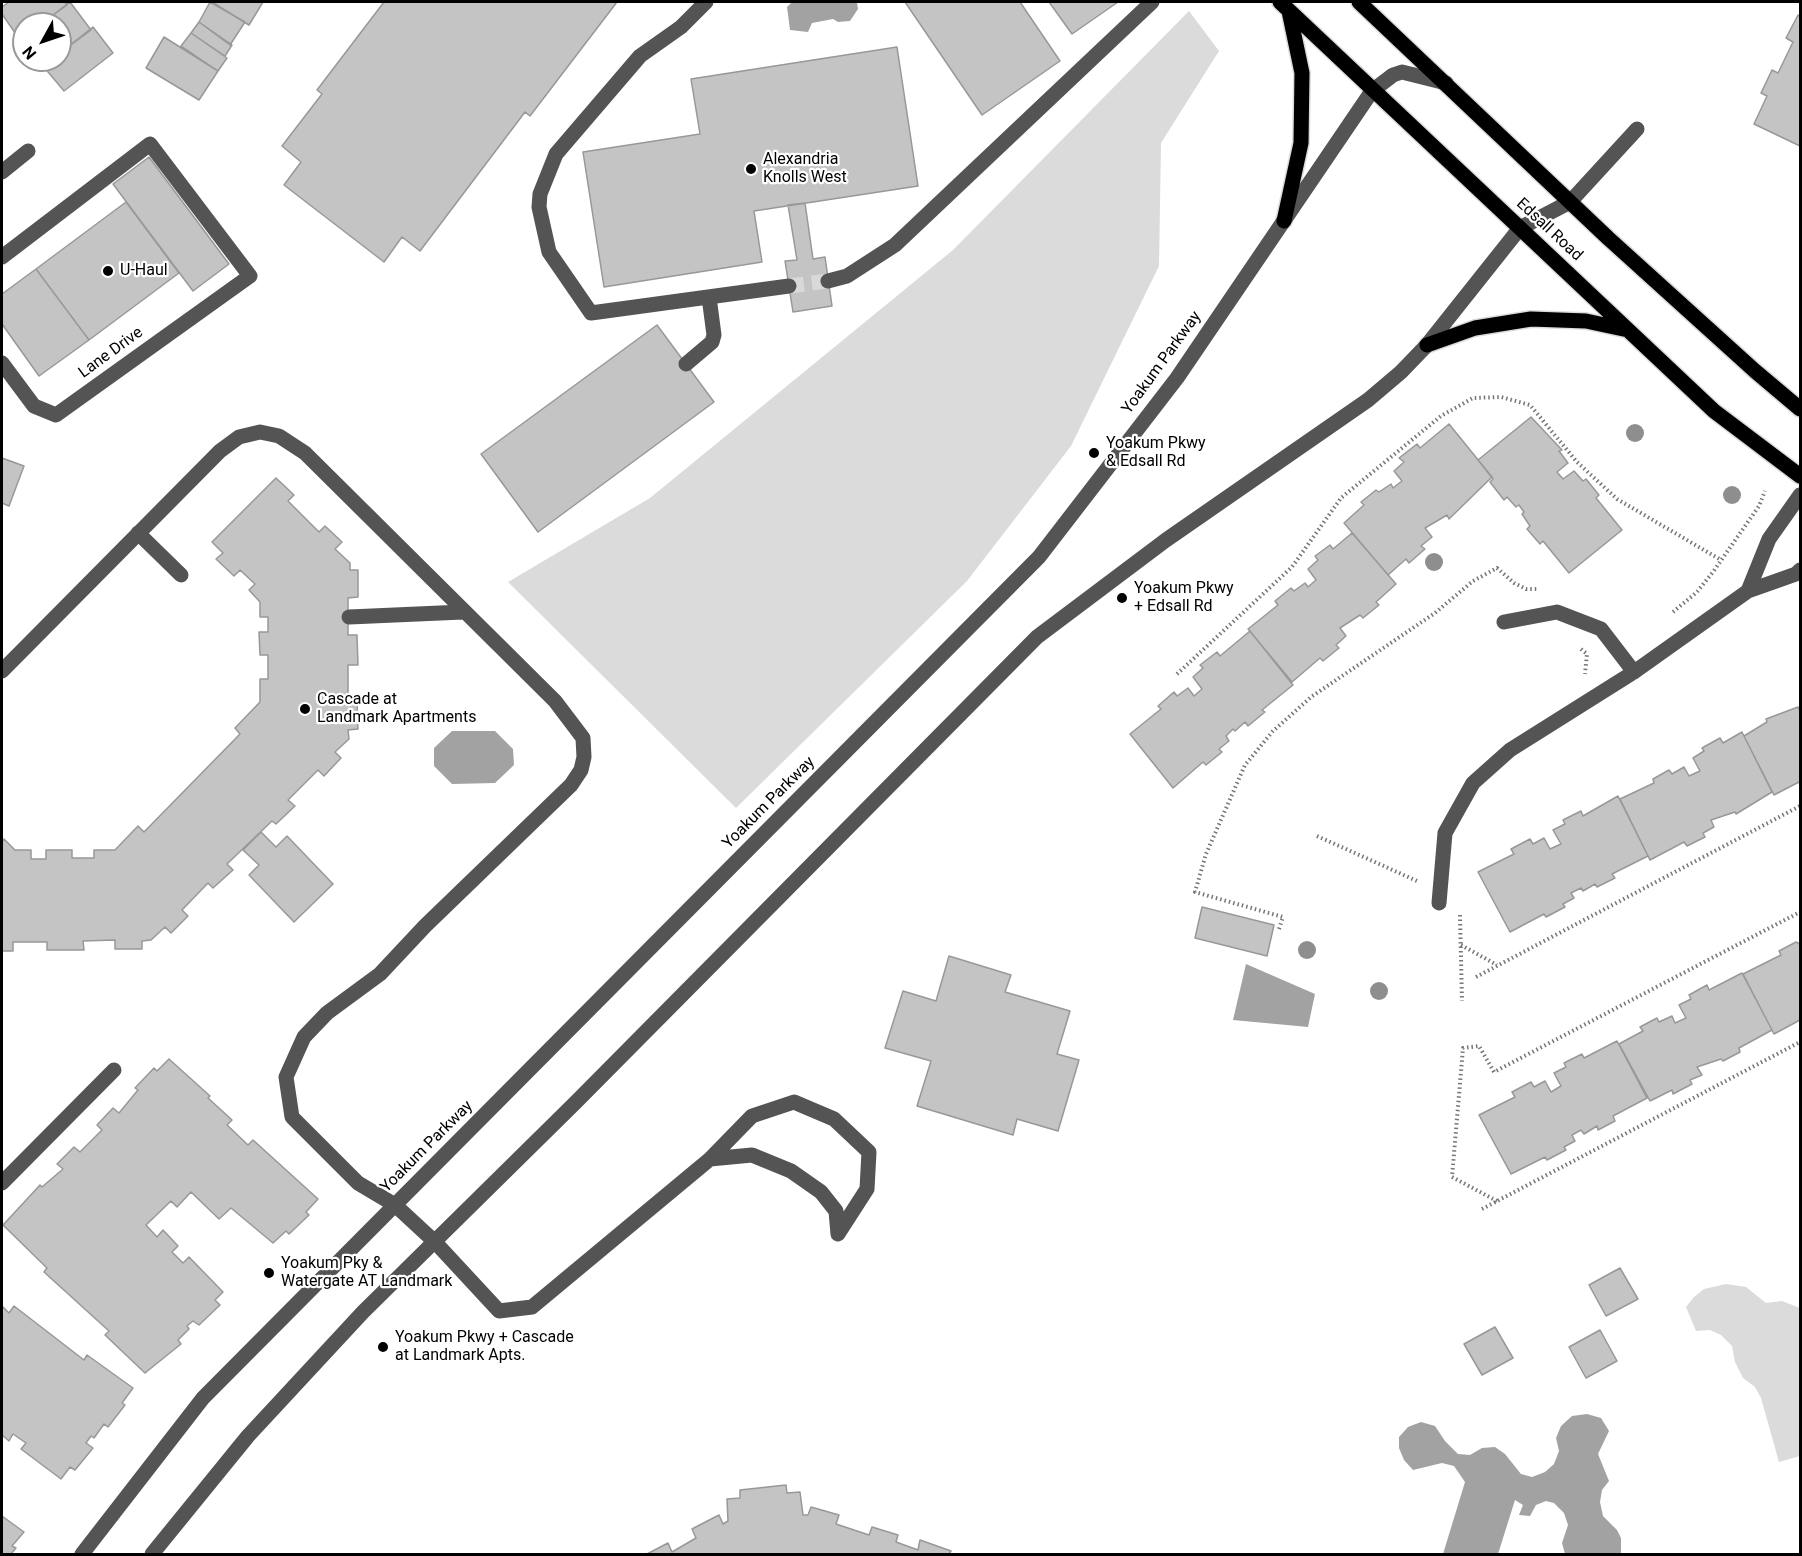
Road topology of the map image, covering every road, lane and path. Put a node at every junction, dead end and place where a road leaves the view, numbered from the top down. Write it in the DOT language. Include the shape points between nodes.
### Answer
graph roads {
  1 [pos="706,2"];
  2 [pos="1152,2"];
  3 [pos="1359,2"];
  4 [pos="1284,6"];
  5 [pos="1446,83"];
  6 [pos="1372,91"];
  7 [pos="1637,129"];
  8 [pos="28,151"];
  9 [pos="2,171"];
  10 [pos="1570,202"];
  11 [pos="1284,221"];
  12 [pos="1520,228"];
  13 [pos="2,257"];
  14 [pos="828,281"];
  15 [pos="789,286"];
  16 [pos="709,297"];
  17 [pos="1628,330"];
  18 [pos="1427,345"];
  19 [pos="2,363"];
  20 [pos="686,364"];
  21 [pos="1800,409"];
  22 [pos="1800,476"];
  23 [pos="1765,490"];
  24 [pos="1800,495"];
  25 [pos="138,532"];
  26 [pos="1721,560"];
  27 [pos="1800,570"];
  28 [pos="181,575"];
  29 [pos="1548,590"];
  30 [pos="1748,591"];
  31 [pos="463,612"];
  32 [pos="349,617"];
  33 [pos="1665,618"];
  34 [pos="1504,622"];
  35 [pos="2,671"];
  36 [pos="1634,672"];
  37 [pos="1177,674"];
  38 [pos="1800,806"];
  39 [pos="1317,836"];
  40 [pos="1421,883"];
  41 [pos="1439,903"];
  42 [pos="1460,911"];
  43 [pos="1800,912"];
  44 [pos="1279,930"];
  45 [pos="1461,945"];
  46 [pos="1497,965"];
  47 [pos="1476,977"];
  48 [pos="1462,1001"];
  49 [pos="1800,1042"];
  50 [pos="114,1070"];
  51 [pos="710,1159"];
  52 [pos="2,1183"];
  53 [pos="1497,1201"];
  54 [pos="395,1205"];
  55 [pos="1482,1209"];
  56 [pos="435,1242"];
  57 [pos="82,1554"];
  58 [pos="152,1554"];
  1 -- 16 [label="street" via="681,27 640,56 574,131 556,154 539,207 549,252 591,313"];
  2 -- 14 [label="street" via="895,245 847,276"];
  3 -- 5 [label="main road"];
  4 -- 6 [label="main road, Edsall Road"];
  4 -- 11 [label="main road" via="1302,73 1301,142"];
  5 -- 6 [label="street, Yoakum Parkway" via="1402,72"];
  5 -- 10 [label="main road"];
  6 -- 11 [label="street, Yoakum Parkway"];
  6 -- 12 [label="main road, Edsall Road"];
  7 -- 10 [label="street"];
  8 -- 9 [label="street"];
  10 -- 12 [label="street"];
  10 -- 21 [label="main road"];
  11 -- 54 [label="street, Yoakum Parkway" via="1177,378 1039,557"];
  12 -- 17 [label="main road, Edsall Road"];
  12 -- 18 [label="street"];
  13 -- 19 [label="street, Lane Drive" via="150,144 250,276 56,415 34,406"];
  15 -- 16 [label="street"];
  16 -- 20 [label="street" via="712,342"];
  17 -- 18 [label="main road" via="1587,321 1531,319 1475,328"];
  17 -- 22 [label="main road, Edsall Road" via="1714,411"];
  18 -- 56 [label="street" via="1368,400 1166,540 1037,637"];
  23 -- 26 [label="path" via="1759,506"];
  24 -- 30 [label="street" via="1769,539"];
  25 -- 28 [label="street"];
  25 -- 31 [label="street" via="239,437 260,432 279,436 304,453"];
  25 -- 35 [label="street"];
  26 -- 33 [label="path" via="1696,592"];
  26 -- 37 [label="path" via="1617,499 1577,462 1530,405 1501,398 1473,398 1441,416 1341,498 1292,567"];
  27 -- 30 [label="street"];
  29 -- 44 [label="path" via="1526,589 1497,567 1311,697 1273,731 1248,762 1206,854 1195,892 1283,917"];
  30 -- 36 [label="street"];
  31 -- 32 [label="street"];
  31 -- 54 [label="street" via="567,715 583,738 584,757 571,785 380,974 327,1013 304,1037 286,1077 292,1117 358,1183"];
  34 -- 36 [label="street" via="1557,612 1601,629"];
  36 -- 41 [label="street" via="1510,750 1473,783 1445,833"];
  38 -- 46 [label="path"];
  39 -- 40 [label="path"];
  42 -- 45 [label="path"];
  43 -- 53 [label="path" via="1494,1072 1479,1046 1463,1048 1452,1177"];
  45 -- 46 [label="path"];
  45 -- 48 [label="path"];
  46 -- 47 [label="path"];
  49 -- 53 [label="path"];
  50 -- 52 [label="street"];
  51 -- 51 [label="street" via="752,1155 792,1171 821,1192 836,1211 838,1234 867,1189 869,1152 834,1119 794,1102 752,1116"];
  51 -- 56 [label="street" via="532,1307 500,1311"];
  53 -- 55 [label="path"];
  54 -- 56 [label="street"];
  54 -- 57 [label="street, Yoakum Parkway" via="204,1398"];
  56 -- 58 [label="street" via="363,1312 248,1436"];
}
